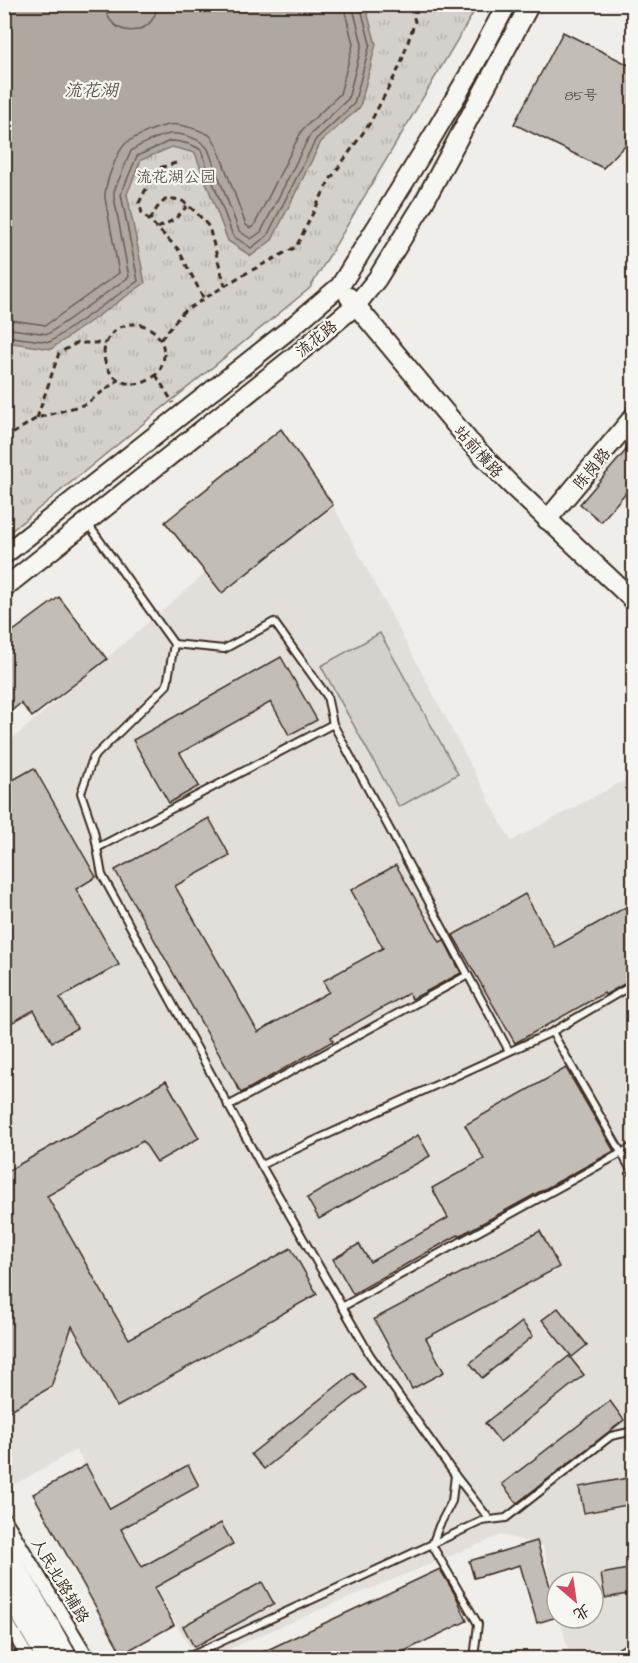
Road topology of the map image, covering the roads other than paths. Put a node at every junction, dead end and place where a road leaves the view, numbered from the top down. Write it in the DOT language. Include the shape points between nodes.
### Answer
graph roads {
  1 [pos="507,4"];
  2 [pos="530,4"];
  3 [pos="340,286"];
  4 [pos="356,305"];
  5 [pos="633,417"];
  6 [pos="548,520"];
  7 [pos="87,522"];
  8 [pos="4,555"];
  9 [pos="4,588"];
  10 [pos="633,601"];
  11 [pos="174,644"];
  12 [pos="333,724"];
  13 [pos="97,848"];
  14 [pos="468,975"];
  15 [pos="633,984"];
  16 [pos="552,1032"];
  17 [pos="509,1051"];
  18 [pos="228,1106"];
  19 [pos="633,1146"];
  20 [pos="621,1153"];
  21 [pos="261,1165"];
  22 [pos="633,1175"];
  23 [pos="342,1307"];
  24 [pos="633,1431"];
  25 [pos="455,1475"];
  26 [pos="4,1518"];
  27 [pos="490,1520"];
  28 [pos="432,1545"];
  29 [pos="4,1547"];
  30 [pos="4,1584"];
  31 [pos="4,1617"];
  32 [pos="28,1659"];
  33 [pos="47,1659"];
  34 [pos="67,1659"];
  35 [pos="88,1659"];
  36 [pos="186,1659"];
  37 [pos="474,1659"];
  1 -- 3 [label="street, 流花路" via="431,139"];
  2 -- 4 [label="street, 流花路" via="416,215 377,279"];
  3 -- 4 [label="street, 站前横路"];
  3 -- 8 [label="street, 流花路"];
  4 -- 6 [label="street, 站前横路" via="469,441"];
  4 -- 7 [label="street, 流花路"];
  5 -- 6 [label="street, 陈岗路"];
  6 -- 10 [label="street, 站前横路"];
  7 -- 9 [label="street, 流花路"];
  7 -- 11 [label="lane"];
  11 -- 12 [label="lane" via="224,649 274,622 327,696"];
  11 -- 13 [label="lane" via="167,685 93,758 81,793"];
  12 -- 13 [label="lane"];
  12 -- 14 [label="lane"];
  13 -- 18 [label="lane" via="102,875"];
  14 -- 17 [label="lane"];
  14 -- 18 [label="lane"];
  15 -- 16 [label="lane"];
  16 -- 17 [label="lane"];
  16 -- 20 [label="lane"];
  17 -- 21 [label="lane"];
  18 -- 21 [label="lane"];
  19 -- 20 [label="lane"];
  20 -- 22 [label="lane"];
  20 -- 23 [label="lane"];
  21 -- 23 [label="lane"];
  23 -- 25 [label="lane" via="370,1355"];
  24 -- 27 [label="lane" via="611,1436 506,1518"];
  25 -- 27 [label="lane"];
  25 -- 28 [label="lane" via="452,1501"];
  26 -- 35 [label="street, 人民北路辅路"];
  27 -- 28 [label="lane"];
  28 -- 36 [label="lane"];
  28 -- 37 [label="lane" via="478,1624"];
  29 -- 34 [label="main road"];
  30 -- 33 [label="main road"];
  31 -- 32 [label="street"];
}
